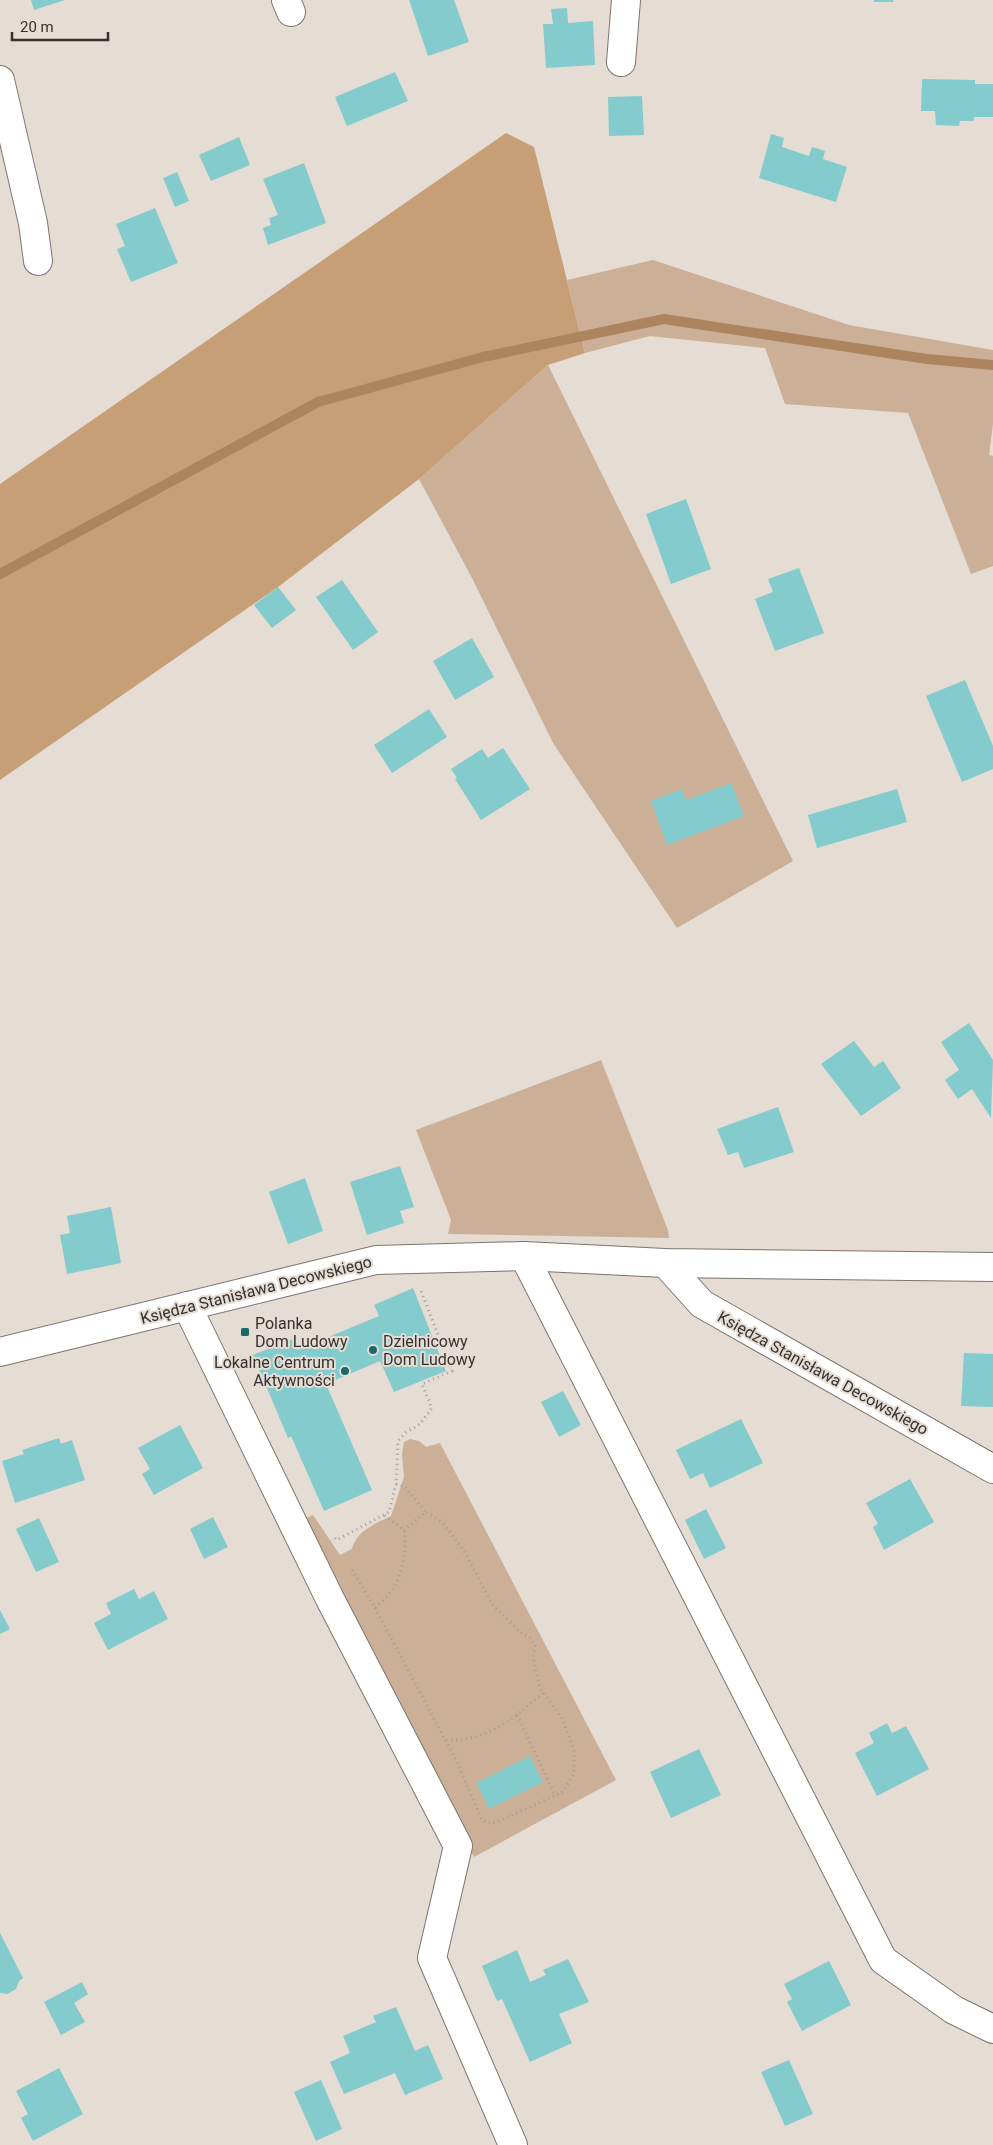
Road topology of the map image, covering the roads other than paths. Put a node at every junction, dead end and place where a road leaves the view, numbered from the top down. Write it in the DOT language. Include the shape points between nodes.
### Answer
graph roads {
  1 [pos="626,0"];
  2 [pos="621,62"];
  3 [pos="0,80"];
  4 [pos="38,262"];
  5 [pos="524,1256"];
  6 [pos="665,1263"];
  7 [pos="993,1267"];
  8 [pos="187,1306"];
  9 [pos="0,1352"];
  10 [pos="993,1469"];
  11 [pos="993,2029"];
  12 [pos="513,2145"];
  1 -- 2 [label="street"];
  3 -- 4 [label="street" via="33,223"];
  5 -- 6 [label="street, Księdza Stanisława Decowskiego"];
  5 -- 8 [label="street, Księdza Stanisława Decowskiego" via="376,1260"];
  5 -- 11 [label="street" via="883,1960 954,2010"];
  6 -- 7 [label="street, Księdza Stanisława Decowskiego"];
  6 -- 10 [label="street, Księdza Stanisława Decowskiego" via="702,1304"];
  8 -- 9 [label="street, Księdza Stanisława Decowskiego"];
  8 -- 12 [label="street" via="330,1599 458,1846 432,1958"];
}
